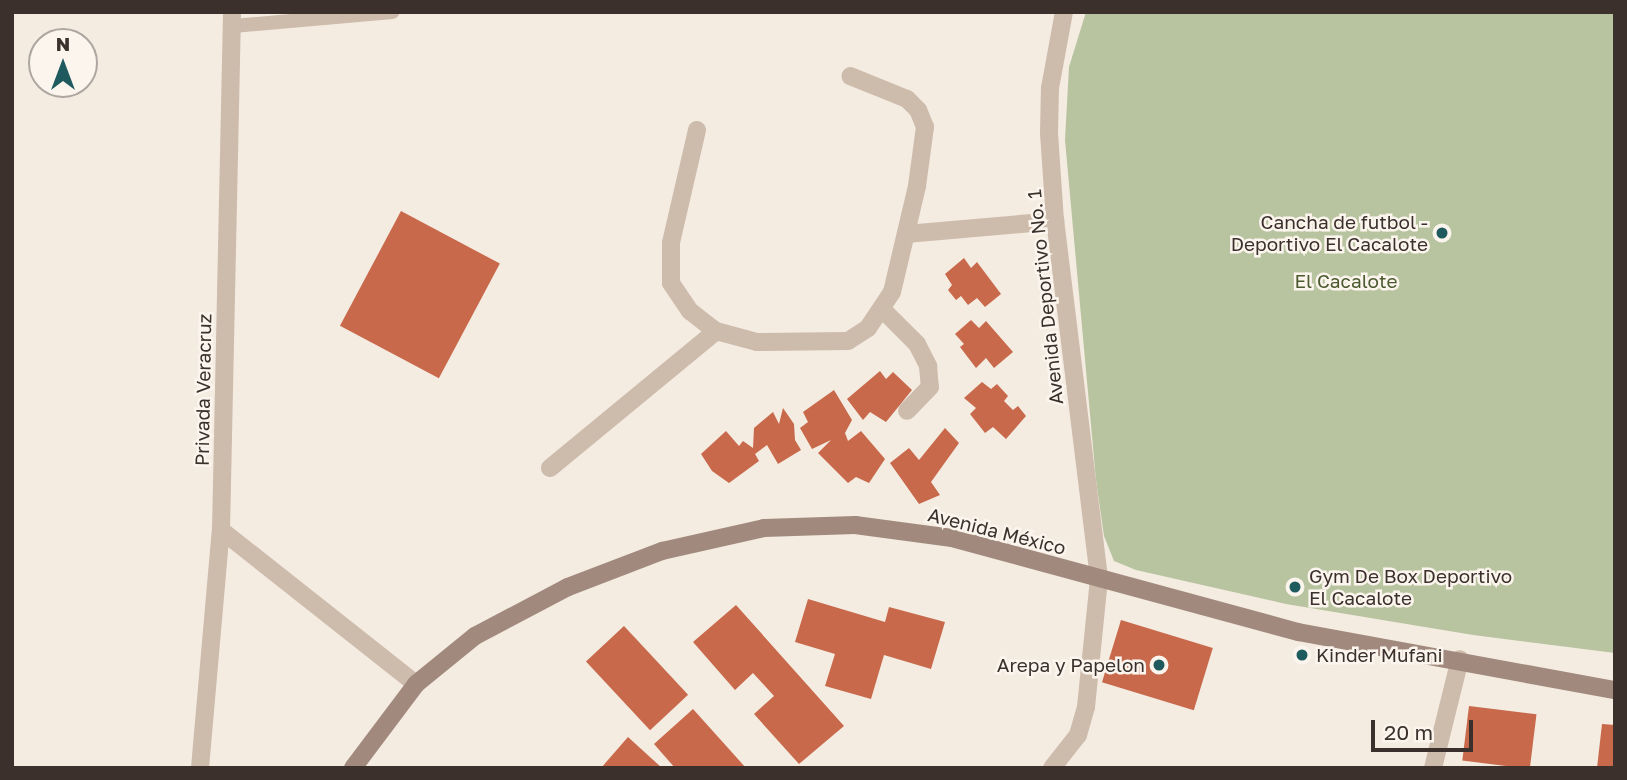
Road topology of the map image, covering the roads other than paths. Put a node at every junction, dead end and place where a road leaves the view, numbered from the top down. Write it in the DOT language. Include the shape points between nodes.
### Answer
graph roads {
  1 [pos="392,12"];
  2 [pos="1064,12"];
  3 [pos="232,19"];
  4 [pos="850,76"];
  5 [pos="697,130"];
  6 [pos="1055,220"];
  7 [pos="906,234"];
  8 [pos="883,310"];
  9 [pos="716,331"];
  10 [pos="907,411"];
  11 [pos="550,468"];
  12 [pos="221,530"];
  13 [pos="1099,578"];
  14 [pos="1460,659"];
  15 [pos="416,684"];
  16 [pos="1615,690"];
  17 [pos="200,768"];
  18 [pos="353,768"];
  19 [pos="1052,768"];
  20 [pos="1433,768"];
  1 -- 3 [label="lane"];
  2 -- 6 [label="street, Avenida Deportivo No. 1" via="1050,88"];
  3 -- 12 [label="street, Privada Veracruz"];
  4 -- 7 [label="street" via="907,99 925,127"];
  5 -- 9 [label="street" via="670,243 670,283 690,311"];
  6 -- 7 [label="street"];
  6 -- 13 [label="street, Avenida Deportivo No. 1"];
  7 -- 8 [label="street"];
  8 -- 9 [label="street" via="868,328 848,341 757,342"];
  8 -- 10 [label="street" via="917,344 928,366 930,387"];
  9 -- 11 [label="street"];
  12 -- 15 [label="street"];
  12 -- 17 [label="street, Privada Veracruz"];
  13 -- 14 [label="main road, Avenida México" via="1298,632"];
  13 -- 15 [label="main road, Avenida México" via="952,538 855,524 764,528 662,551 568,587 475,636"];
  13 -- 19 [label="street, Avenida Deportivo No. 1" via="1086,707 1078,735"];
  14 -- 16 [label="main road, Avenida México"];
  14 -- 20 [label="street"];
  15 -- 18 [label="main road, Avenida México"];
}
